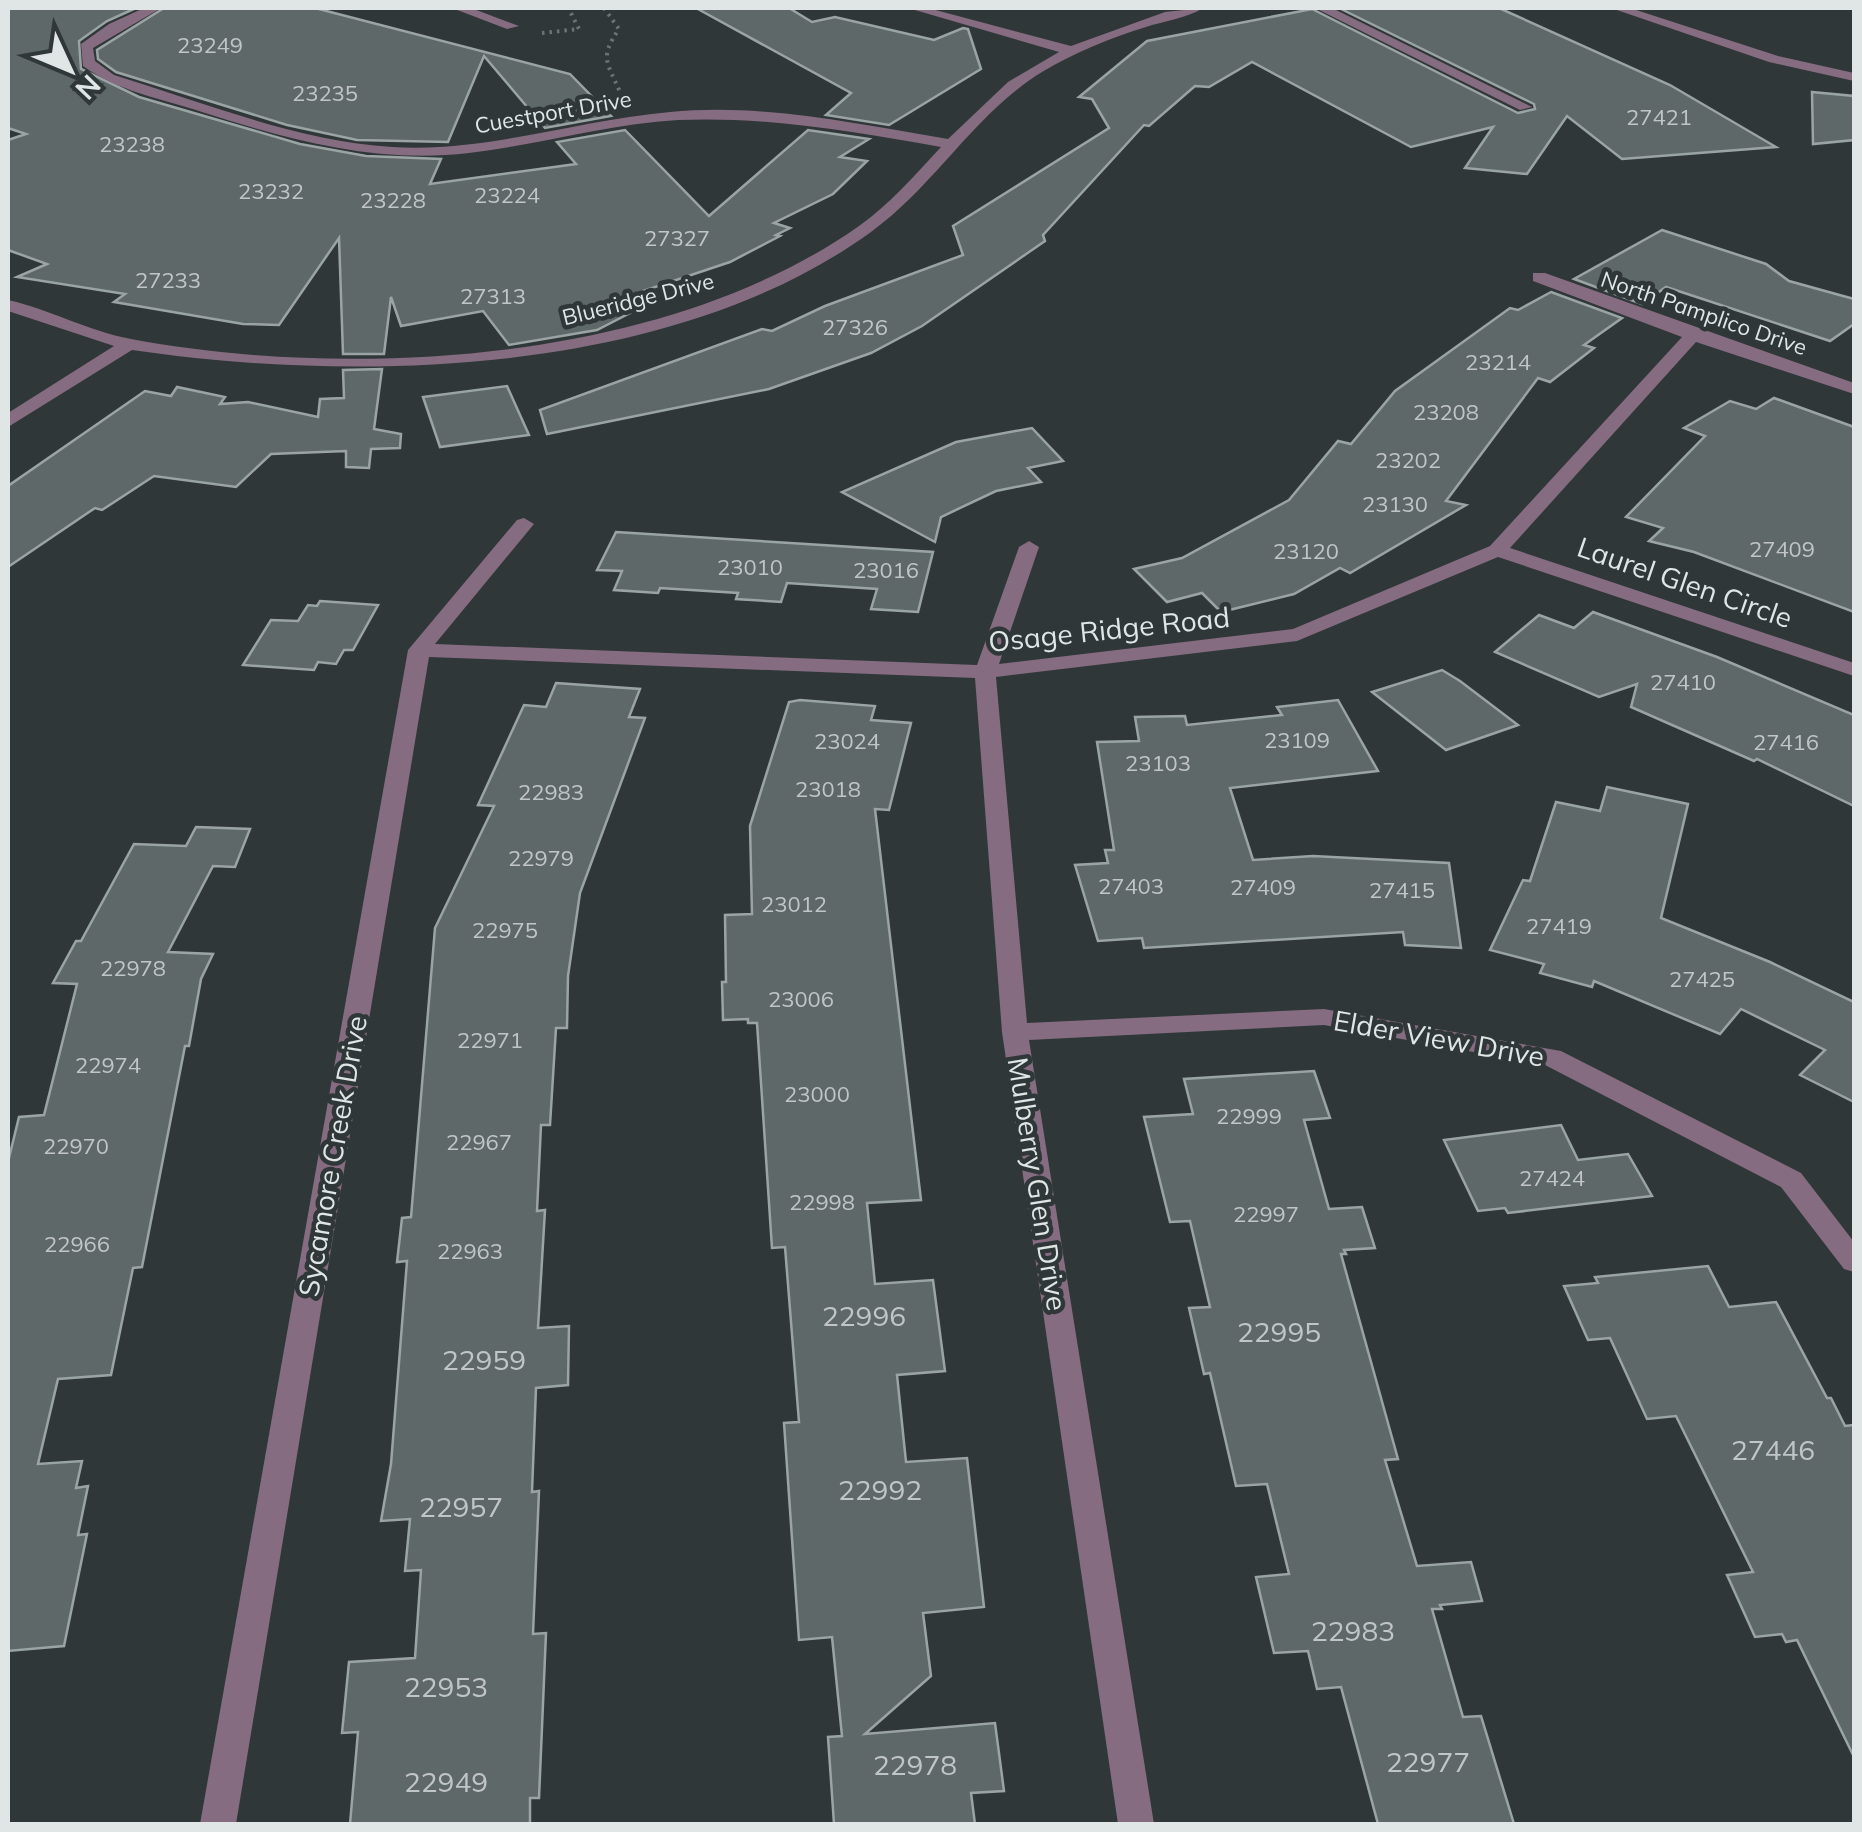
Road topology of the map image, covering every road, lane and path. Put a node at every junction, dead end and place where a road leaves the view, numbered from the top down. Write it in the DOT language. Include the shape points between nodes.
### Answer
graph roads {
  1 [pos="154,8"];
  2 [pos="459,8"];
  3 [pos="574,8"];
  4 [pos="604,8"];
  5 [pos="914,8"];
  6 [pos="1196,8"];
  7 [pos="1322,8"];
  8 [pos="1626,8"];
  9 [pos="512,26"];
  10 [pos="1072,51"];
  11 [pos="1854,77"];
  12 [pos="1525,107"];
  13 [pos="634,120"];
  14 [pos="952,144"];
  15 [pos="1538,277"];
  16 [pos="8,305"];
  17 [pos="1694,336"];
  18 [pos="129,344"];
  19 [pos="1854,388"];
  20 [pos="8,421"];
  21 [pos="524,524"];
  22 [pos="1029,548"];
  23 [pos="1497,550"];
  24 [pos="419,650"];
  25 [pos="1854,670"];
  26 [pos="985,672"];
  27 [pos="1015,1032"];
  28 [pos="1854,1262"];
  29 [pos="218,1824"];
  30 [pos="1136,1824"];
  1 -- 13 [label="street, Cuestport Drive" via="86,46 88,63 110,78 340,146 454,151"];
  2 -- 9 [label="street"];
  3 -- 9 [label="path" via="570,13 579,28 569,33"];
  4 -- 13 [label="path" via="620,29 604,58"];
  5 -- 10 [label="street"];
  6 -- 10 [label="street, Blueridge Drive"];
  7 -- 12 [label="street"];
  8 -- 11 [label="street" via="1774,59"];
  10 -- 14 [label="street, Blueridge Drive" via="993,101"];
  13 -- 14 [label="street, Cuestport Drive" via="769,116"];
  14 -- 18 [label="street, Blueridge Drive" via="866,229 814,262 707,306 615,332 381,362 278,360"];
  15 -- 17 [label="street, North Pamplico Drive"];
  16 -- 18 [label="street, Blueridge Drive"];
  17 -- 19 [label="street, North Pamplico Drive"];
  17 -- 23 [label="street, Osage Ridge Road"];
  18 -- 20 [label="street"];
  21 -- 24 [label="street"];
  22 -- 26 [label="street, Mulberry Glen Drive"];
  23 -- 25 [label="street, Laurel Glen Circle"];
  23 -- 26 [label="street, Osage Ridge Road" via="1297,636"];
  24 -- 26 [label="street, Osage Ridge Road"];
  24 -- 29 [label="street, Sycamore Creek Drive"];
  26 -- 27 [label="street, Mulberry Glen Drive"];
  27 -- 28 [label="street, Elder View Drive" via="1324,1017 1552,1057 1790,1180"];
  27 -- 30 [label="street, Mulberry Glen Drive"];
}
